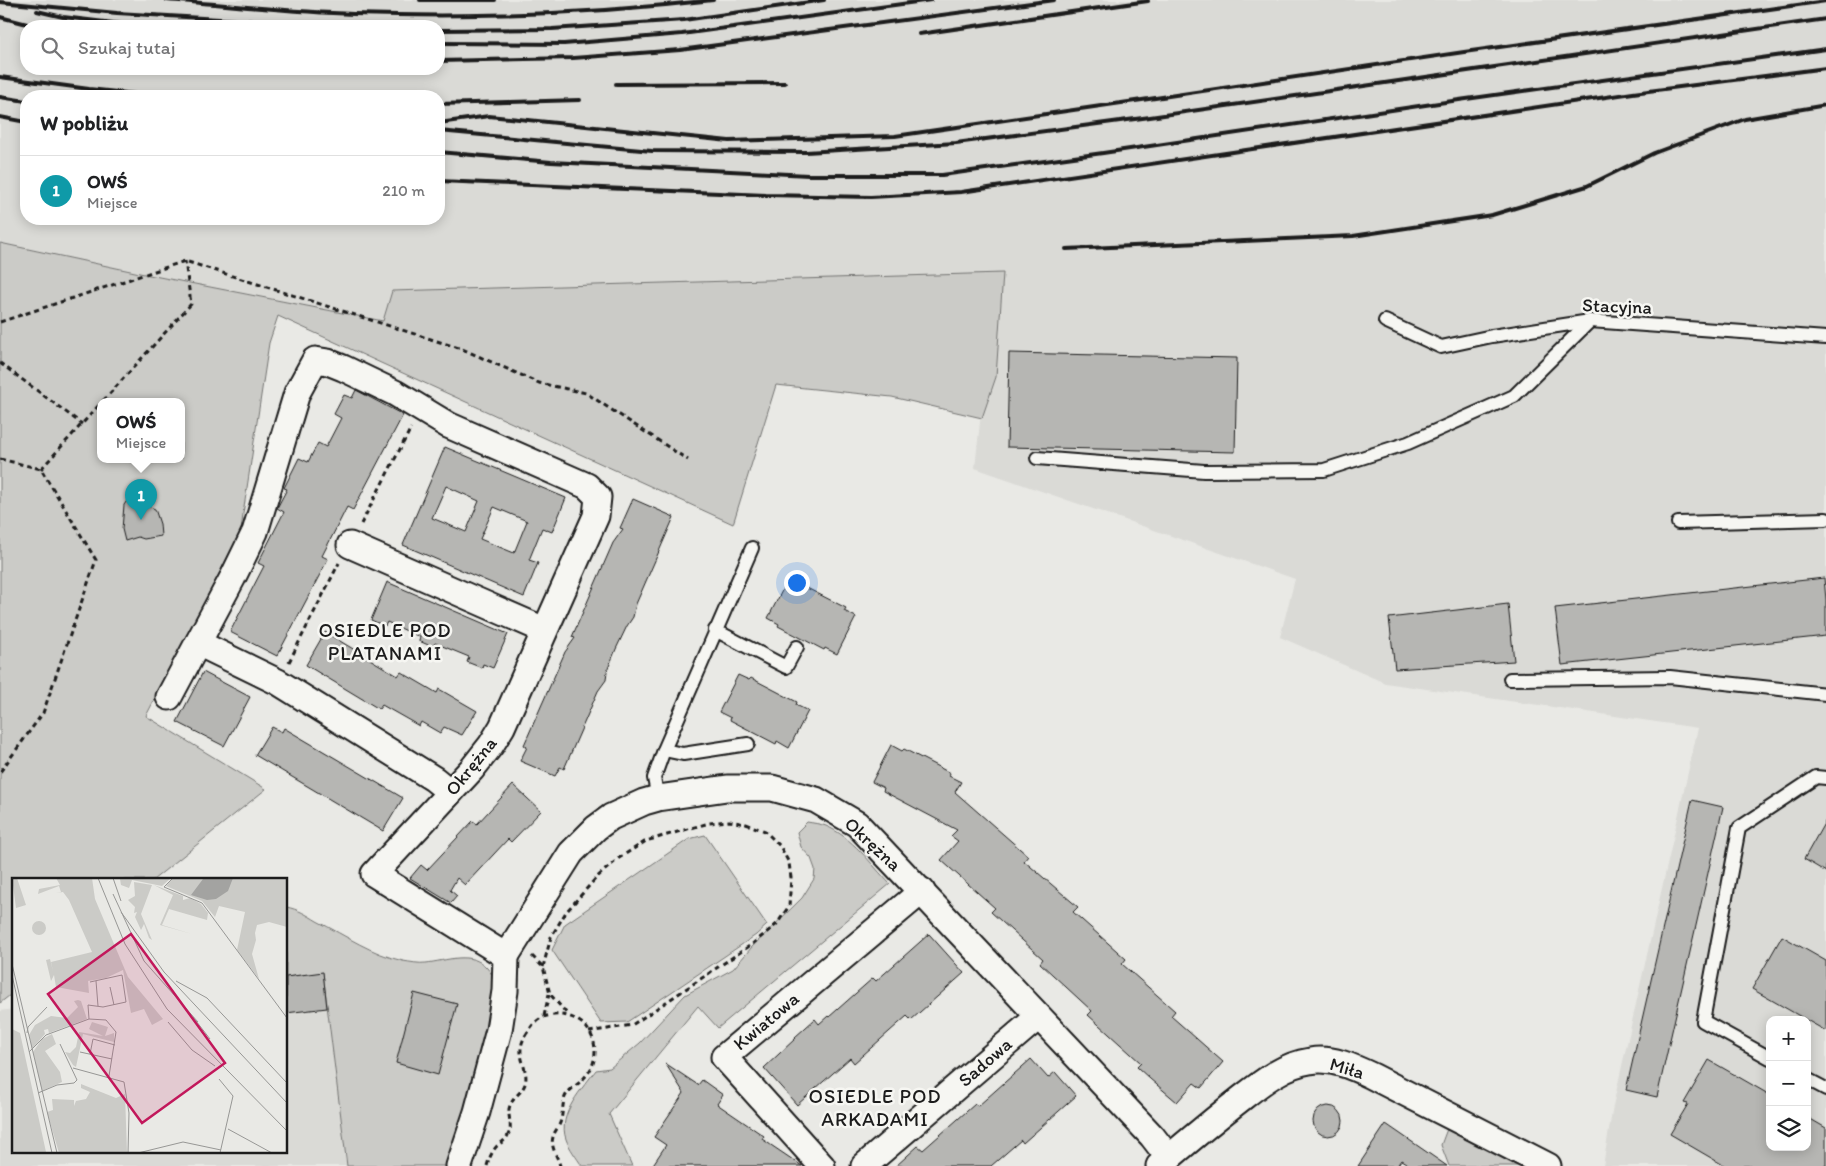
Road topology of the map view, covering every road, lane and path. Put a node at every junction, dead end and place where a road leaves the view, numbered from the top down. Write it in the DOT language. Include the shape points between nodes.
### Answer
graph roads {
  1 [pos="186,261"];
  2 [pos="1385,320"];
  3 [pos="1590,321"];
  4 [pos="0,322"];
  5 [pos="1826,338"];
  6 [pos="0,363"];
  7 [pos="106,398"];
  8 [pos="97,408"];
  9 [pos="82,424"];
  10 [pos="0,458"];
  11 [pos="1037,458"];
  12 [pos="688,460"];
  13 [pos="40,469"];
  14 [pos="1826,518"];
  15 [pos="1678,523"];
  16 [pos="350,545"];
  17 [pos="752,548"];
  18 [pos="544,630"];
  19 [pos="715,630"];
  20 [pos="198,643"];
  21 [pos="797,647"];
  22 [pos="1510,679"];
  23 [pos="1826,694"];
  24 [pos="169,697"];
  25 [pos="748,744"];
  26 [pos="664,750"];
  27 [pos="0,772"];
  28 [pos="1826,778"];
  29 [pos="450,792"];
  30 [pos="658,798"];
  31 [pos="922,891"];
  32 [pos="516,953"];
  33 [pos="543,967"];
  34 [pos="550,994"];
  35 [pos="544,1016"];
  36 [pos="568,1016"];
  37 [pos="1038,1017"];
  38 [pos="589,1032"];
  39 [pos="1766,1056"];
  40 [pos="1811,1081"];
  41 [pos="1826,1090"];
  42 [pos="1164,1162"];
  43 [pos="459,1166"];
  44 [pos="487,1166"];
  45 [pos="560,1166"];
  46 [pos="822,1166"];
  47 [pos="864,1166"];
  48 [pos="1548,1166"];
  1 -- 4 [label="path"];
  1 -- 7 [label="path" via="191,304"];
  1 -- 12 [label="path" via="462,349 539,383 586,394"];
  2 -- 3 [label="lane, Stacyjna" via="1441,347"];
  3 -- 5 [label="lane, Stacyjna"];
  3 -- 11 [label="lane" via="1514,396 1408,443 1324,470 1204,471"];
  6 -- 9 [label="path"];
  8 -- 9 [label="path"];
  9 -- 13 [label="path"];
  10 -- 13 [label="path"];
  13 -- 27 [label="path" via="96,560 44,713"];
  14 -- 15 [label="lane"];
  16 -- 18 [label="street"];
  17 -- 19 [label="lane"];
  18 -- 20 [label="street, Okrężna" via="596,516 598,497 587,486 448,425 395,393 343,368 315,360 297,393 255,532"];
  18 -- 29 [label="street, Okrężna" via="502,727 491,745"];
  19 -- 21 [label="lane" via="786,666"];
  19 -- 26 [label="lane"];
  20 -- 24 [label="street"];
  20 -- 29 [label="street" via="278,682"];
  22 -- 23 [label="lane" via="1670,677"];
  25 -- 26 [label="lane" via="683,754"];
  26 -- 30 [label="lane" via="654,778"];
  28 -- 39 [label="lane" via="1816,777 1739,828 1703,1021"];
  29 -- 32 [label="street, Okrężna" via="374,874"];
  30 -- 31 [label="street, Okrężna" via="743,787 772,788 806,796 857,824"];
  30 -- 32 [label="street, Okrężna" via="611,817 571,853"];
  31 -- 37 [label="street, Okrężna"];
  31 -- 46 [label="street, Kwiatowa" via="724,1057"];
  32 -- 33 [label="path"];
  32 -- 43 [label="street" via="505,991 499,1030"];
  33 -- 34 [label="path"];
  33 -- 38 [label="path" via="552,936 566,912 596,878 646,841 709,823 729,821 765,831 780,846 789,863 791,878 789,906 777,924 632,1025"];
  34 -- 35 [label="path"];
  34 -- 36 [label="path"];
  35 -- 36 [label="path"];
  35 -- 44 [label="path" via="532,1025 524,1038 521,1058 526,1075 524,1086 509,1110 511,1125 508,1135 493,1150"];
  36 -- 38 [label="path"];
  37 -- 42 [label="street, Okrężna" via="1152,1136"];
  37 -- 47 [label="street, Sadowa"];
  38 -- 45 [label="path" via="595,1045 593,1063 585,1077 564,1099 560,1124 553,1137 553,1148"];
  40 -- 41 [label="lane"];
  42 -- 48 [label="street, Miła" via="1278,1072 1295,1064 1328,1060 1372,1076"];
}
